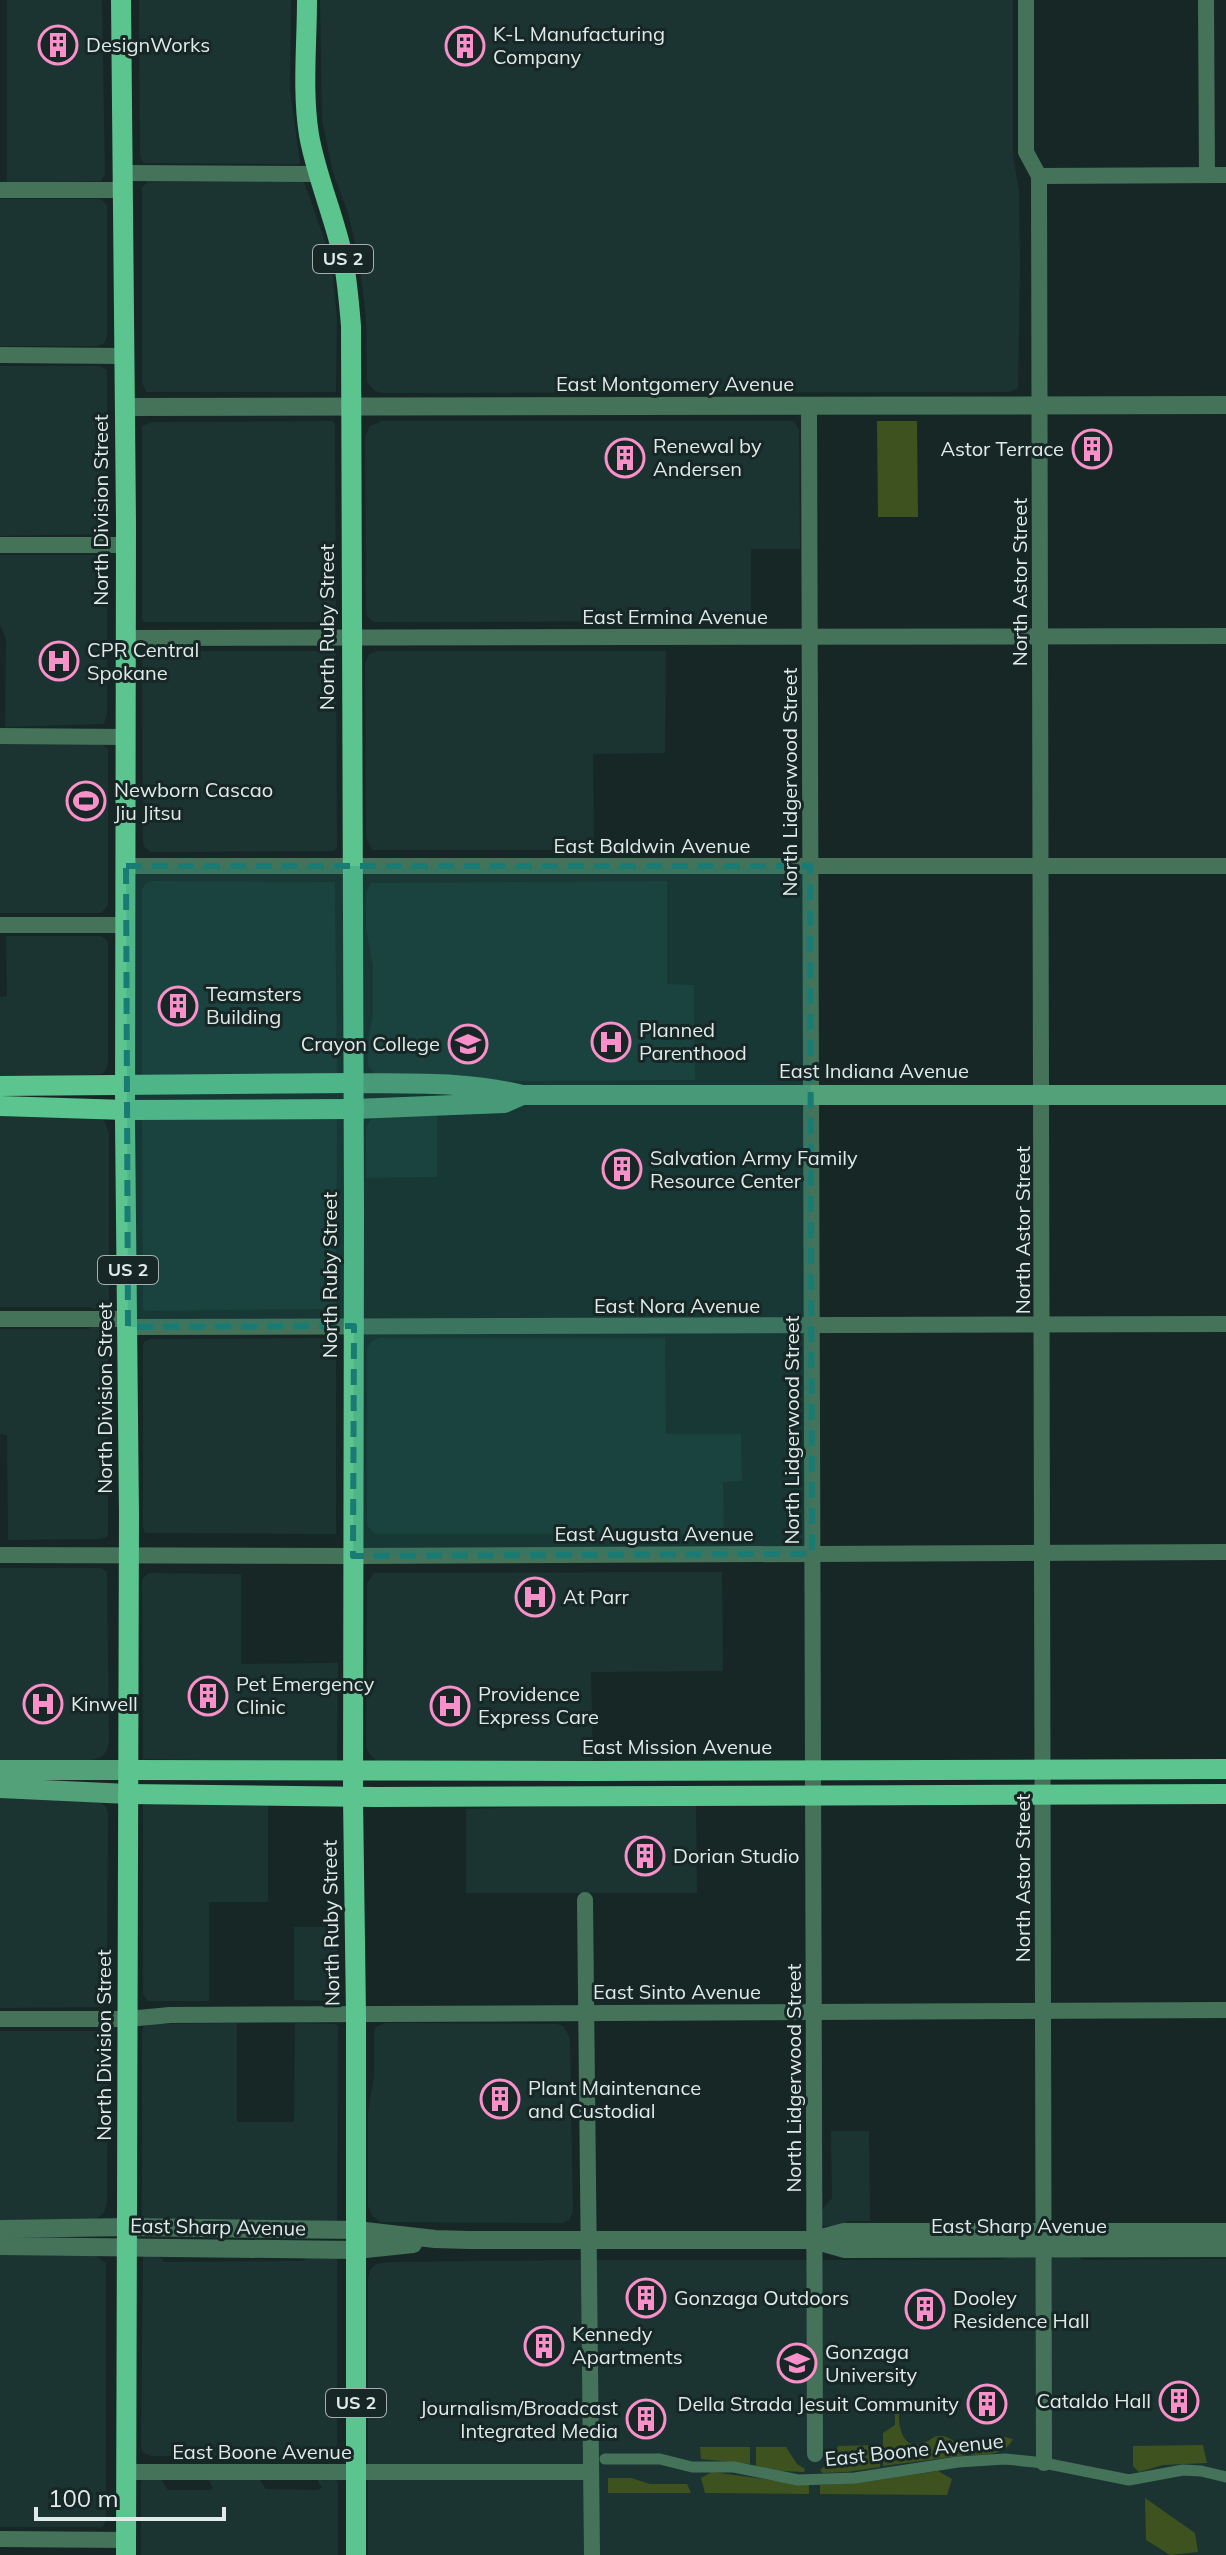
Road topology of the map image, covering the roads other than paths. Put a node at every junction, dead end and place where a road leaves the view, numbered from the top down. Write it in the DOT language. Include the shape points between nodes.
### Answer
graph roads {
  1 [pos="121,0"];
  2 [pos="307,0"];
  3 [pos="1026,0"];
  4 [pos="1206,0"];
  5 [pos="318,174"];
  6 [pos="1207,175"];
  7 [pos="1226,175"];
  8 [pos="1039,176"];
  9 [pos="124,182"];
  10 [pos="0,190"];
  11 [pos="0,355"];
  12 [pos="124,356"];
  13 [pos="1226,405"];
  14 [pos="809,406"];
  15 [pos="1041,406"];
  16 [pos="125,407"];
  17 [pos="352,407"];
  18 [pos="0,545"];
  19 [pos="126,545"];
  20 [pos="1039,636"];
  21 [pos="1226,636"];
  22 [pos="810,637"];
  23 [pos="124,638"];
  24 [pos="351,638"];
  25 [pos="0,736"];
  26 [pos="124,737"];
  27 [pos="126,866"];
  28 [pos="352,866"];
  29 [pos="810,866"];
  30 [pos="1041,866"];
  31 [pos="1226,866"];
  32 [pos="0,925"];
  33 [pos="126,925"];
  34 [pos="126,1083"];
  35 [pos="353,1083"];
  36 [pos="0,1086"];
  37 [pos="522,1095"];
  38 [pos="811,1095"];
  39 [pos="1042,1095"];
  40 [pos="1226,1095"];
  41 [pos="0,1106"];
  42 [pos="354,1109"];
  43 [pos="126,1110"];
  44 [pos="0,1319"];
  45 [pos="128,1323"];
  46 [pos="1226,1324"];
  47 [pos="1043,1325"];
  48 [pos="354,1326"];
  49 [pos="812,1327"];
  50 [pos="1226,1552"];
  51 [pos="1043,1553"];
  52 [pos="812,1554"];
  53 [pos="0,1555"];
  54 [pos="129,1555"];
  55 [pos="353,1556"];
  56 [pos="1226,1769"];
  57 [pos="0,1770"];
  58 [pos="128,1770"];
  59 [pos="1043,1770"];
  60 [pos="354,1771"];
  61 [pos="813,1771"];
  62 [pos="0,1788"];
  63 [pos="128,1794"];
  64 [pos="813,1794"];
  65 [pos="1226,1794"];
  66 [pos="1042,1796"];
  67 [pos="353,1797"];
  68 [pos="585,1900"];
  69 [pos="1226,2010"];
  70 [pos="814,2011"];
  71 [pos="1044,2011"];
  72 [pos="587,2013"];
  73 [pos="356,2015"];
  74 [pos="0,2019"];
  75 [pos="128,2019"];
  76 [pos="128,2227"];
  77 [pos="0,2229"];
  78 [pos="1226,2232"];
  79 [pos="356,2240"];
  80 [pos="589,2240"];
  81 [pos="814,2240"];
  82 [pos="1044,2240"];
  83 [pos="0,2246"];
  84 [pos="127,2248"];
  85 [pos="1226,2248"];
  86 [pos="815,2454"];
  87 [pos="605,2459"];
  88 [pos="1044,2463"];
  89 [pos="355,2471"];
  90 [pos="126,2472"];
  91 [pos="591,2472"];
  92 [pos="1226,2477"];
  93 [pos="3,2540"];
  94 [pos="126,2548"];
  95 [pos="356,2555"];
  96 [pos="592,2555"];
  1 -- 9 [label="main road, North Division Street / US 2"];
  2 -- 5 [label="main road, North Ruby Street / US 2" via="309,134"];
  3 -- 8 [label="street, North Astor Street" via="1026,152"];
  4 -- 6 [label="street"];
  5 -- 9 [label="street"];
  5 -- 17 [label="main road, North Ruby Street / US 2" via="348,284"];
  6 -- 7 [label="street"];
  6 -- 8 [label="street"];
  8 -- 15 [label="street, North Astor Street"];
  9 -- 10 [label="street"];
  9 -- 12 [label="main road, North Division Street / US 2"];
  11 -- 12 [label="street"];
  12 -- 16 [label="main road, North Division Street / US 2"];
  13 -- 15 [label="street, East Montgomery Avenue"];
  14 -- 15 [label="street, East Montgomery Avenue"];
  14 -- 17 [label="street, East Montgomery Avenue"];
  14 -- 22 [label="street, North Lidgerwood Street"];
  15 -- 20 [label="street, North Astor Street"];
  16 -- 17 [label="street, East Montgomery Avenue"];
  16 -- 19 [label="main road, North Division Street / US 2"];
  17 -- 24 [label="main road, North Ruby Street / US 2"];
  18 -- 19 [label="street"];
  19 -- 23 [label="main road, North Division Street / US 2"];
  20 -- 21 [label="street, East Ermina Avenue"];
  20 -- 22 [label="street, East Ermina Avenue"];
  20 -- 30 [label="street, North Astor Street"];
  22 -- 24 [label="street, East Ermina Avenue"];
  22 -- 29 [label="street, North Lidgerwood Street"];
  23 -- 24 [label="street, East Ermina Avenue"];
  23 -- 26 [label="main road, North Division Street / US 2"];
  24 -- 28 [label="main road, North Ruby Street / US 2"];
  25 -- 26 [label="street"];
  26 -- 27 [label="main road, North Division Street / US 2"];
  27 -- 28 [label="street, East Baldwin Avenue"];
  27 -- 33 [label="main road, North Division Street / US 2"];
  28 -- 29 [label="street, East Baldwin Avenue"];
  28 -- 35 [label="main road, North Ruby Street / US 2"];
  29 -- 30 [label="street, East Baldwin Avenue"];
  29 -- 38 [label="street, North Lidgerwood Street"];
  30 -- 31 [label="street, East Baldwin Avenue"];
  30 -- 39 [label="street, North Astor Street"];
  32 -- 33 [label="street"];
  33 -- 34 [label="main road, North Division Street / US 2"];
  34 -- 35 [label="main road, East Indiana Avenue"];
  34 -- 36 [label="main road, East Indiana Avenue"];
  34 -- 43 [label="main road, North Division Street / US 2"];
  35 -- 37 [label="main road, East Indiana Avenue" via="492,1087"];
  35 -- 42 [label="main road, North Ruby Street / US 2"];
  37 -- 38 [label="main road, East Indiana Avenue"];
  37 -- 42 [label="main road, East Indiana Avenue" via="504,1103"];
  38 -- 39 [label="main road, East Indiana Avenue"];
  38 -- 49 [label="street, North Lidgerwood Street"];
  39 -- 40 [label="main road, East Indiana Avenue"];
  39 -- 47 [label="street, North Astor Street"];
  41 -- 43 [label="main road, East Indiana Avenue"];
  42 -- 43 [label="main road, East Indiana Avenue"];
  42 -- 48 [label="main road, North Ruby Street / US 2"];
  43 -- 45 [label="main road, North Division Street / US 2"];
  44 -- 45 [label="street, East Nora Avenue"];
  45 -- 48 [label="street, East Nora Avenue"];
  45 -- 54 [label="main road, North Division Street / US 2"];
  46 -- 47 [label="street, East Nora Avenue"];
  47 -- 49 [label="street, East Nora Avenue"];
  47 -- 51 [label="street, North Astor Street"];
  48 -- 49 [label="street, East Nora Avenue"];
  48 -- 55 [label="main road, North Ruby Street / US 2"];
  49 -- 52 [label="street, North Lidgerwood Street"];
  50 -- 51 [label="street, East Augusta Avenue"];
  51 -- 52 [label="street, East Augusta Avenue"];
  51 -- 59 [label="street, North Astor Street"];
  52 -- 55 [label="street, East Augusta Avenue"];
  52 -- 61 [label="street, North Lidgerwood Street"];
  53 -- 54 [label="street, East Augusta Avenue"];
  54 -- 55 [label="street, East Augusta Avenue"];
  54 -- 58 [label="main road, North Division Street / US 2"];
  55 -- 60 [label="main road, North Ruby Street / US 2"];
  56 -- 59 [label="main road, East Mission Avenue"];
  57 -- 58 [label="main road"];
  58 -- 60 [label="main road, East Mission Avenue"];
  58 -- 63 [label="main road, North Division Street / US 2"];
  59 -- 61 [label="main road, East Mission Avenue"];
  59 -- 66 [label="street, North Astor Street"];
  60 -- 61 [label="main road, East Mission Avenue"];
  60 -- 67 [label="main road, North Ruby Street / US 2"];
  61 -- 64 [label="street, North Lidgerwood Street"];
  62 -- 63 [label="main road"];
  63 -- 67 [label="main road"];
  63 -- 75 [label="main road, North Division Street / US 2"];
  64 -- 66 [label="main road"];
  64 -- 67 [label="main road"];
  64 -- 70 [label="street, North Lidgerwood Street"];
  65 -- 66 [label="main road"];
  66 -- 71 [label="street, North Astor Street"];
  67 -- 73 [label="main road, North Ruby Street / US 2"];
  68 -- 72 [label="street"];
  69 -- 71 [label="street, East Sinto Avenue"];
  70 -- 71 [label="street, East Sinto Avenue"];
  70 -- 72 [label="street, East Sinto Avenue"];
  70 -- 81 [label="street, North Lidgerwood Street"];
  71 -- 82 [label="street, North Astor Street"];
  72 -- 73 [label="street, East Sinto Avenue"];
  72 -- 80 [label="street"];
  73 -- 75 [label="street, East Sinto Avenue"];
  73 -- 79 [label="main road, North Ruby Street / US 2"];
  74 -- 75 [label="street, East Sinto Avenue"];
  75 -- 76 [label="main road, North Division Street / US 2"];
  76 -- 77 [label="street, East Sharp Avenue"];
  76 -- 79 [label="street, East Sharp Avenue"];
  76 -- 84 [label="main road, North Division Street / US 2"];
  78 -- 82 [label="street, East Sharp Avenue"];
  79 -- 80 [label="street, East Sharp Avenue"];
  79 -- 84 [label="street, East Sharp Avenue"];
  79 -- 89 [label="main road, North Ruby Street / US 2"];
  80 -- 81 [label="street, East Sharp Avenue"];
  80 -- 91 [label="street"];
  81 -- 82 [label="street, East Sharp Avenue" via="844,2232"];
  81 -- 86 [label="street, North Lidgerwood Street"];
  82 -- 85 [label="street, East Sharp Avenue"];
  82 -- 88 [label="street, North Astor Street"];
  83 -- 84 [label="street, East Sharp Avenue"];
  84 -- 90 [label="main road, North Division Street / US 2"];
  87 -- 88 [label="street, East Boone Avenue" via="660,2459 812,2480 969,2460"];
  88 -- 92 [label="street, East Boone Avenue" via="1129,2480 1183,2470"];
  89 -- 90 [label="street, East Boone Avenue"];
  89 -- 91 [label="street, East Boone Avenue"];
  89 -- 95 [label="main road, North Ruby Street / US 2"];
  90 -- 94 [label="main road, North Division Street / US 2"];
  91 -- 96 [label="street"];
  93 -- 94 [label="street"];
}
